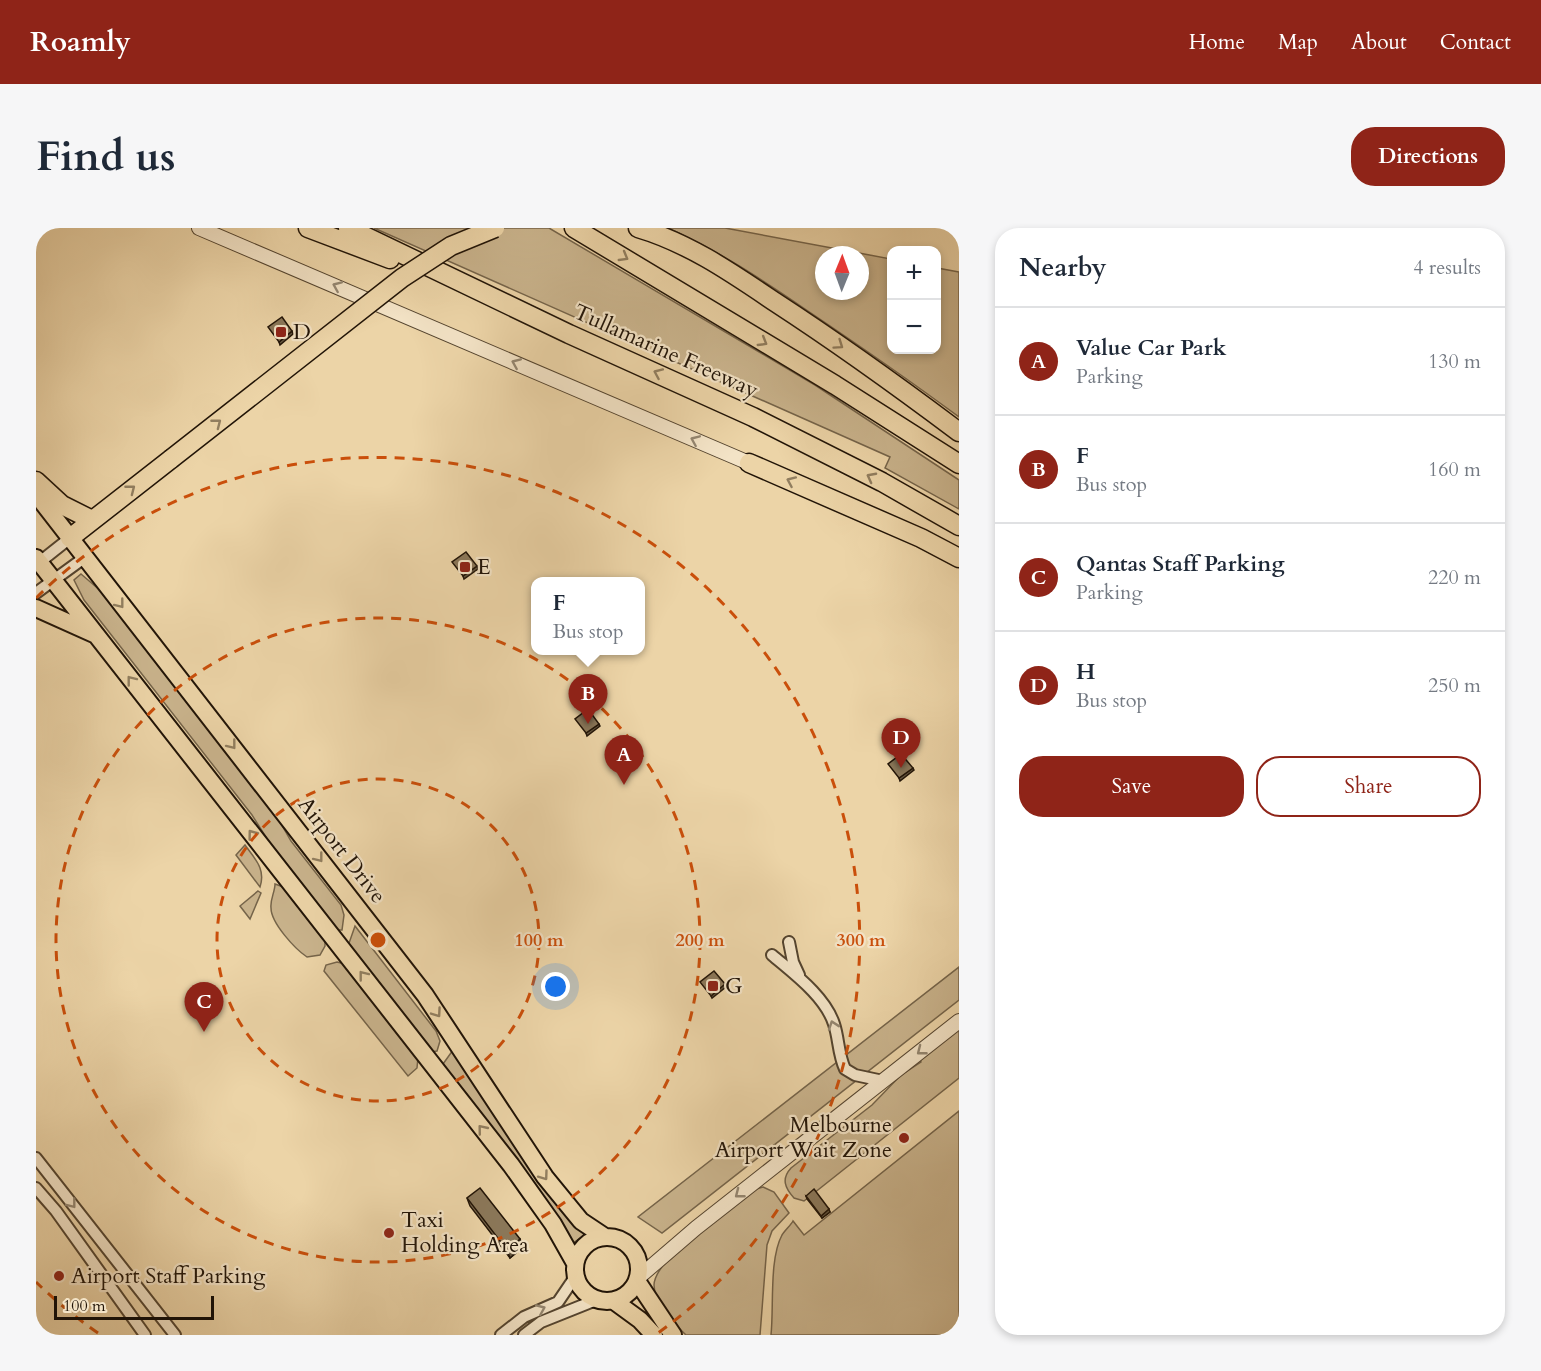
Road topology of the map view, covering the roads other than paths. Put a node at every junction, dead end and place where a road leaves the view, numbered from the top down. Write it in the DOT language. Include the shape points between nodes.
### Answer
graph roads {
  1 [pos="199,228"];
  2 [pos="308,228"];
  3 [pos="348,228"];
  4 [pos="495,228"];
  5 [pos="574,228"];
  6 [pos="638,228"];
  7 [pos="479,291"];
  8 [pos="959,432"];
  9 [pos="749,463"];
  10 [pos="959,464"];
  11 [pos="36,481"];
  12 [pos="36,494"];
  13 [pos="92,520"];
  14 [pos="959,526"];
  15 [pos="70,538"];
  16 [pos="84,558"];
  17 [pos="959,558"];
  18 [pos="37,562"];
  19 [pos="52,581"];
  20 [pos="36,593"];
  21 [pos="36,609"];
  22 [pos="97,636"];
  23 [pos="789,942"];
  24 [pos="772,955"];
  25 [pos="805,985"];
  26 [pos="959,1021"];
  27 [pos="883,1081"];
  28 [pos="36,1158"];
  29 [pos="36,1188"];
  30 [pos="605,1237"];
  31 [pos="575,1270"];
  32 [pos="638,1279"];
  33 [pos="596,1300"];
  34 [pos="614,1301"];
  35 [pos="145,1335"];
  36 [pos="175,1335"];
  37 [pos="501,1335"];
  38 [pos="524,1335"];
  39 [pos="654,1335"];
  40 [pos="674,1335"];
  9 -- 1 [label="street, one-way"];
  2 -- 7 [label="highway"];
  3 -- 7 [label="highway, Tullamarine Freeway"];
  13 -- 4 [label="highway, one-way, bridge" via="402,278 451,246"];
  5 -- 10 [label="highway, Tullamarine Freeway, one-way"];
  6 -- 8 [label="highway, one-way" via="721,266"];
  14 -- 7 [label="highway, Tullamarine Freeway, one-way" via="753,417"];
  17 -- 9 [label="highway, one-way"];
  11 -- 13 [label="highway" via="62,505"];
  12 -- 15 [label="main road, Airport Drive"];
  13 -- 15 [label="highway"];
  15 -- 16 [label="main road, Airport Drive"];
  15 -- 18 [label="street"];
  16 -- 19 [label="street"];
  16 -- 30 [label="main road, Airport Drive, one-way" via="425,995 545,1177 581,1221"];
  18 -- 19 [label="main road"];
  19 -- 20 [label="street"];
  19 -- 22 [label="main road"];
  21 -- 22 [label="main road"];
  31 -- 22 [label="main road, one-way" via="553,1224 511,1165"];
  23 -- 25 [label="street" via="793,962"];
  24 -- 25 [label="street"];
  27 -- 25 [label="street, one-way" via="845,1069 834,1022"];
  26 -- 27 [label="street, one-way"];
  27 -- 32 [label="street, one-way" via="696,1228"];
  28 -- 36 [label="street, one-way"];
  29 -- 35 [label="street"];
  30 -- 31 [label="main road" via="585,1245"];
  30 -- 32 [label="main road" via="630,1246 638,1262"];
  31 -- 33 [label="main road" via="587,1295"];
  37 -- 31 [label="street, one-way" via="524,1317 558,1302"];
  32 -- 34 [label="main road" via="626,1296"];
  32 -- 40 [label="main road"];
  33 -- 34 [label="main road"];
  33 -- 38 [label="street" via="547,1319"];
  34 -- 39 [label="main road"];
}
